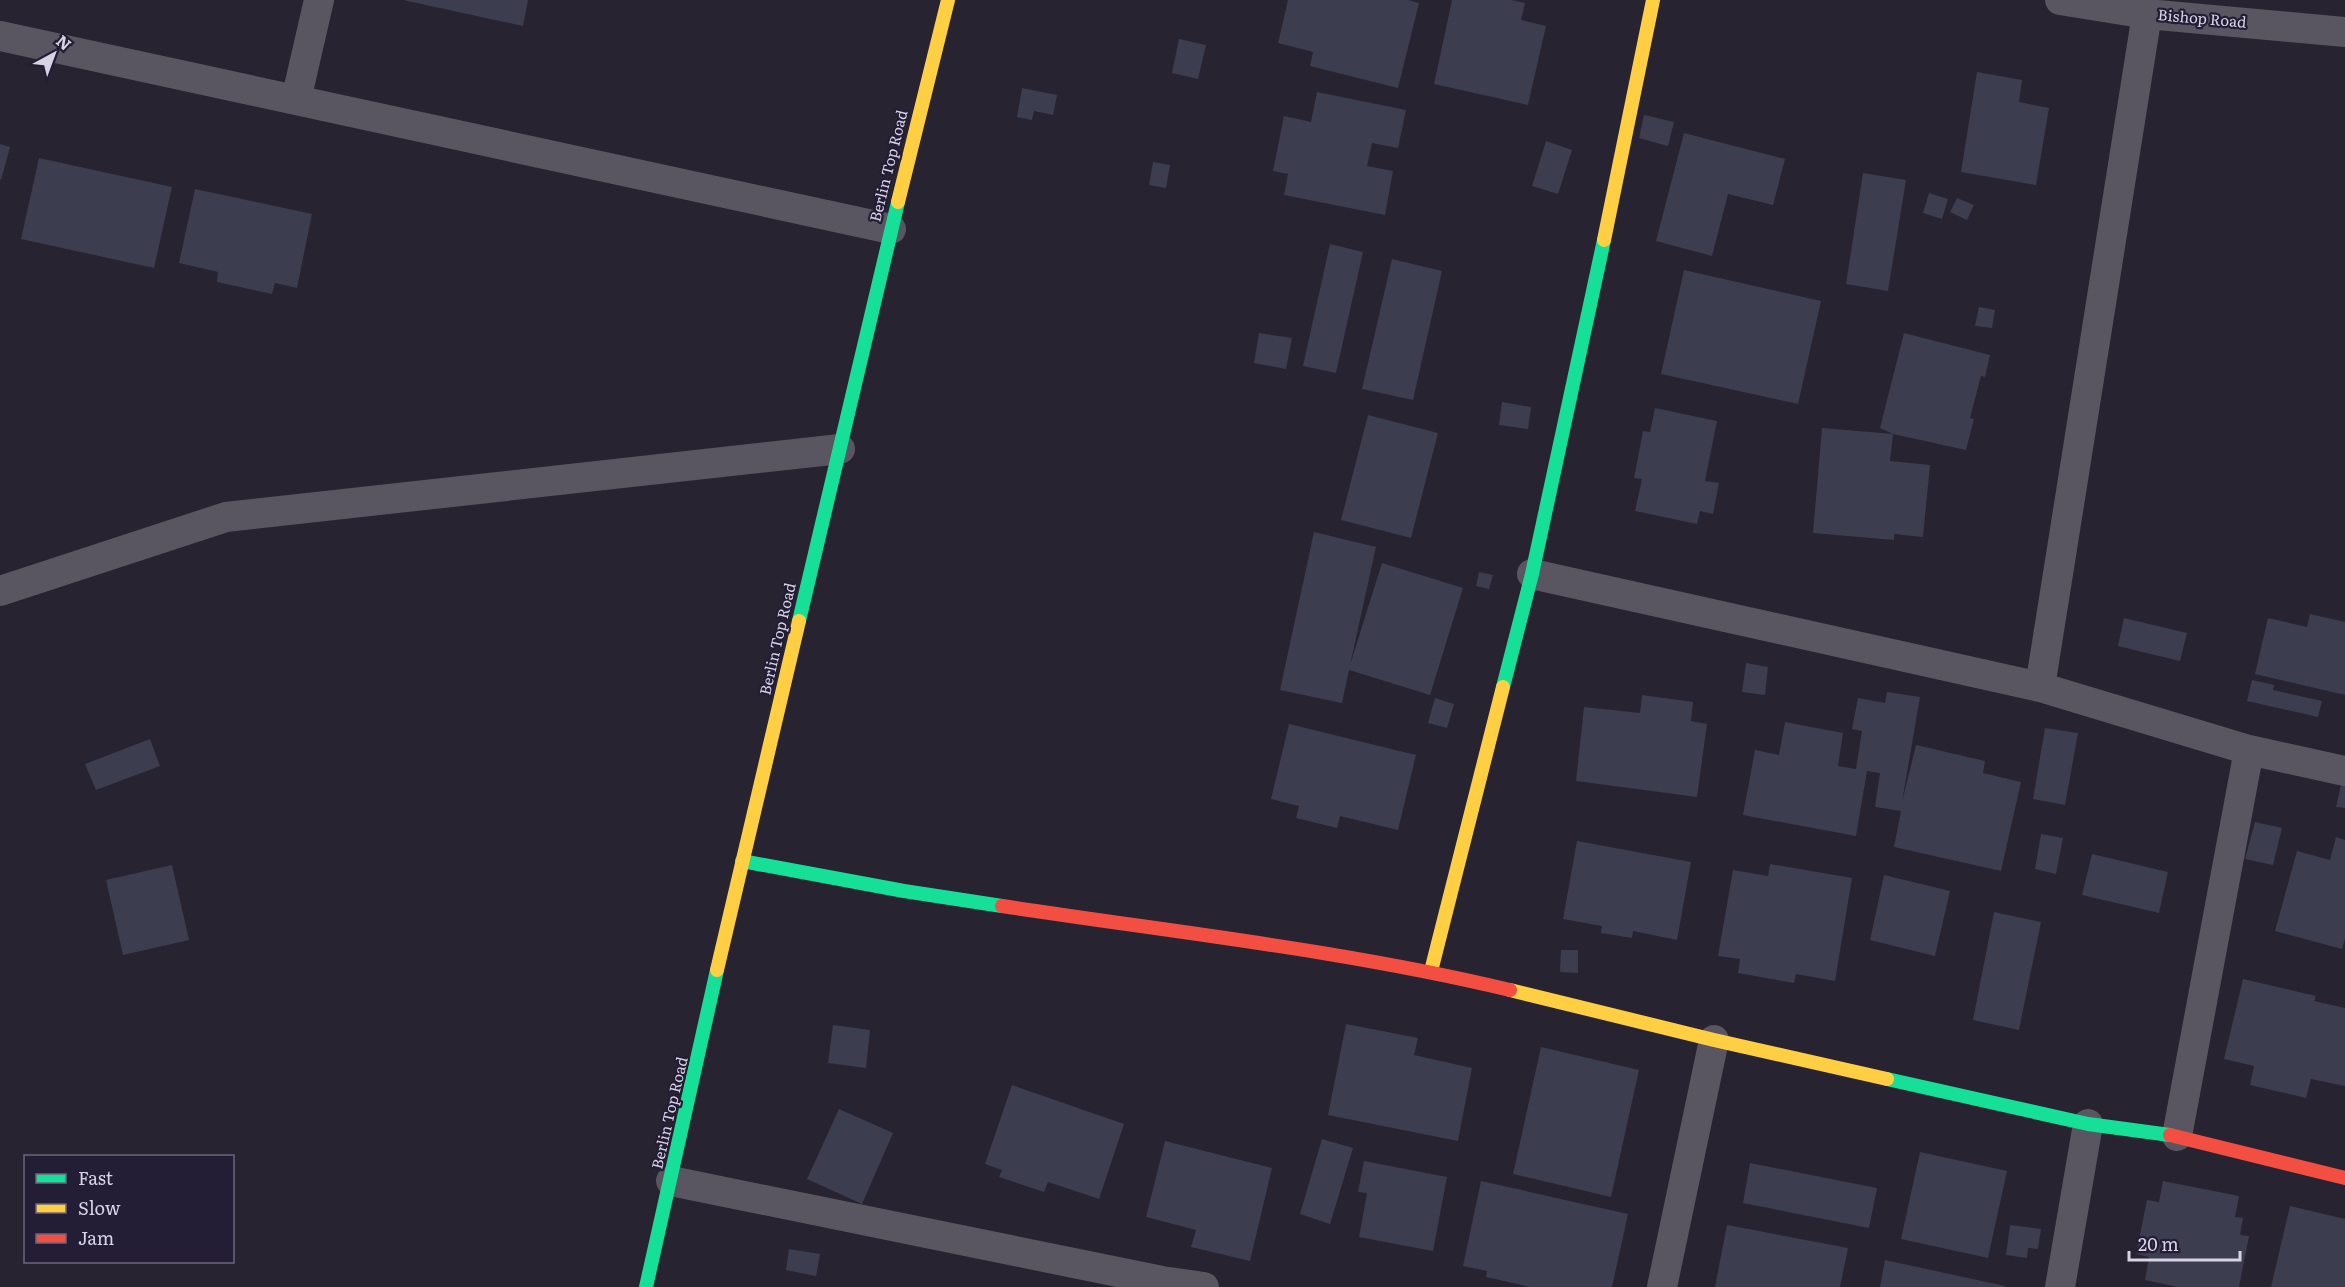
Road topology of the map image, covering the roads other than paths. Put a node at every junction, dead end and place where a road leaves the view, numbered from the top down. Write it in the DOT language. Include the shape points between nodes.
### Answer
graph roads {
  1 [pos="319,0"];
  2 [pos="948,0"];
  3 [pos="1653,0"];
  4 [pos="2060,0"];
  5 [pos="2147,14"];
  6 [pos="2345,32"];
  7 [pos="0,36"];
  8 [pos="296,100"];
  9 [pos="891,229"];
  10 [pos="840,449"];
  11 [pos="1532,574"];
  12 [pos="0,591"];
  13 [pos="2040,687"];
  14 [pos="2249,750"];
  15 [pos="2345,771"];
  16 [pos="742,861"];
  17 [pos="1431,971"];
  18 [pos="1714,1040"];
  19 [pos="2088,1124"];
  20 [pos="2177,1136"];
  21 [pos="2345,1178"];
  22 [pos="671,1181"];
  23 [pos="646,1287"];
  24 [pos="1204,1287"];
  25 [pos="1662,1287"];
  26 [pos="2060,1287"];
  1 -- 8 [label="street"];
  2 -- 9 [label="street, Berlin Top Road"];
  3 -- 11 [label="street"];
  4 -- 5 [label="street, Bishop Road"];
  5 -- 6 [label="street, Bishop Road"];
  5 -- 13 [label="street"];
  7 -- 8 [label="street"];
  8 -- 9 [label="street"];
  9 -- 10 [label="street, Berlin Top Road"];
  10 -- 12 [label="street" via="226,517"];
  10 -- 16 [label="street, Berlin Top Road"];
  11 -- 13 [label="street"];
  11 -- 17 [label="street"];
  13 -- 14 [label="street"];
  14 -- 15 [label="street"];
  14 -- 20 [label="street"];
  16 -- 17 [label="street" via="926,894"];
  16 -- 22 [label="street, Berlin Top Road"];
  17 -- 18 [label="street"];
  18 -- 19 [label="street"];
  18 -- 25 [label="street"];
  19 -- 20 [label="street"];
  19 -- 26 [label="street"];
  20 -- 21 [label="street"];
  22 -- 23 [label="street, Berlin Top Road"];
  22 -- 24 [label="street"];
}
